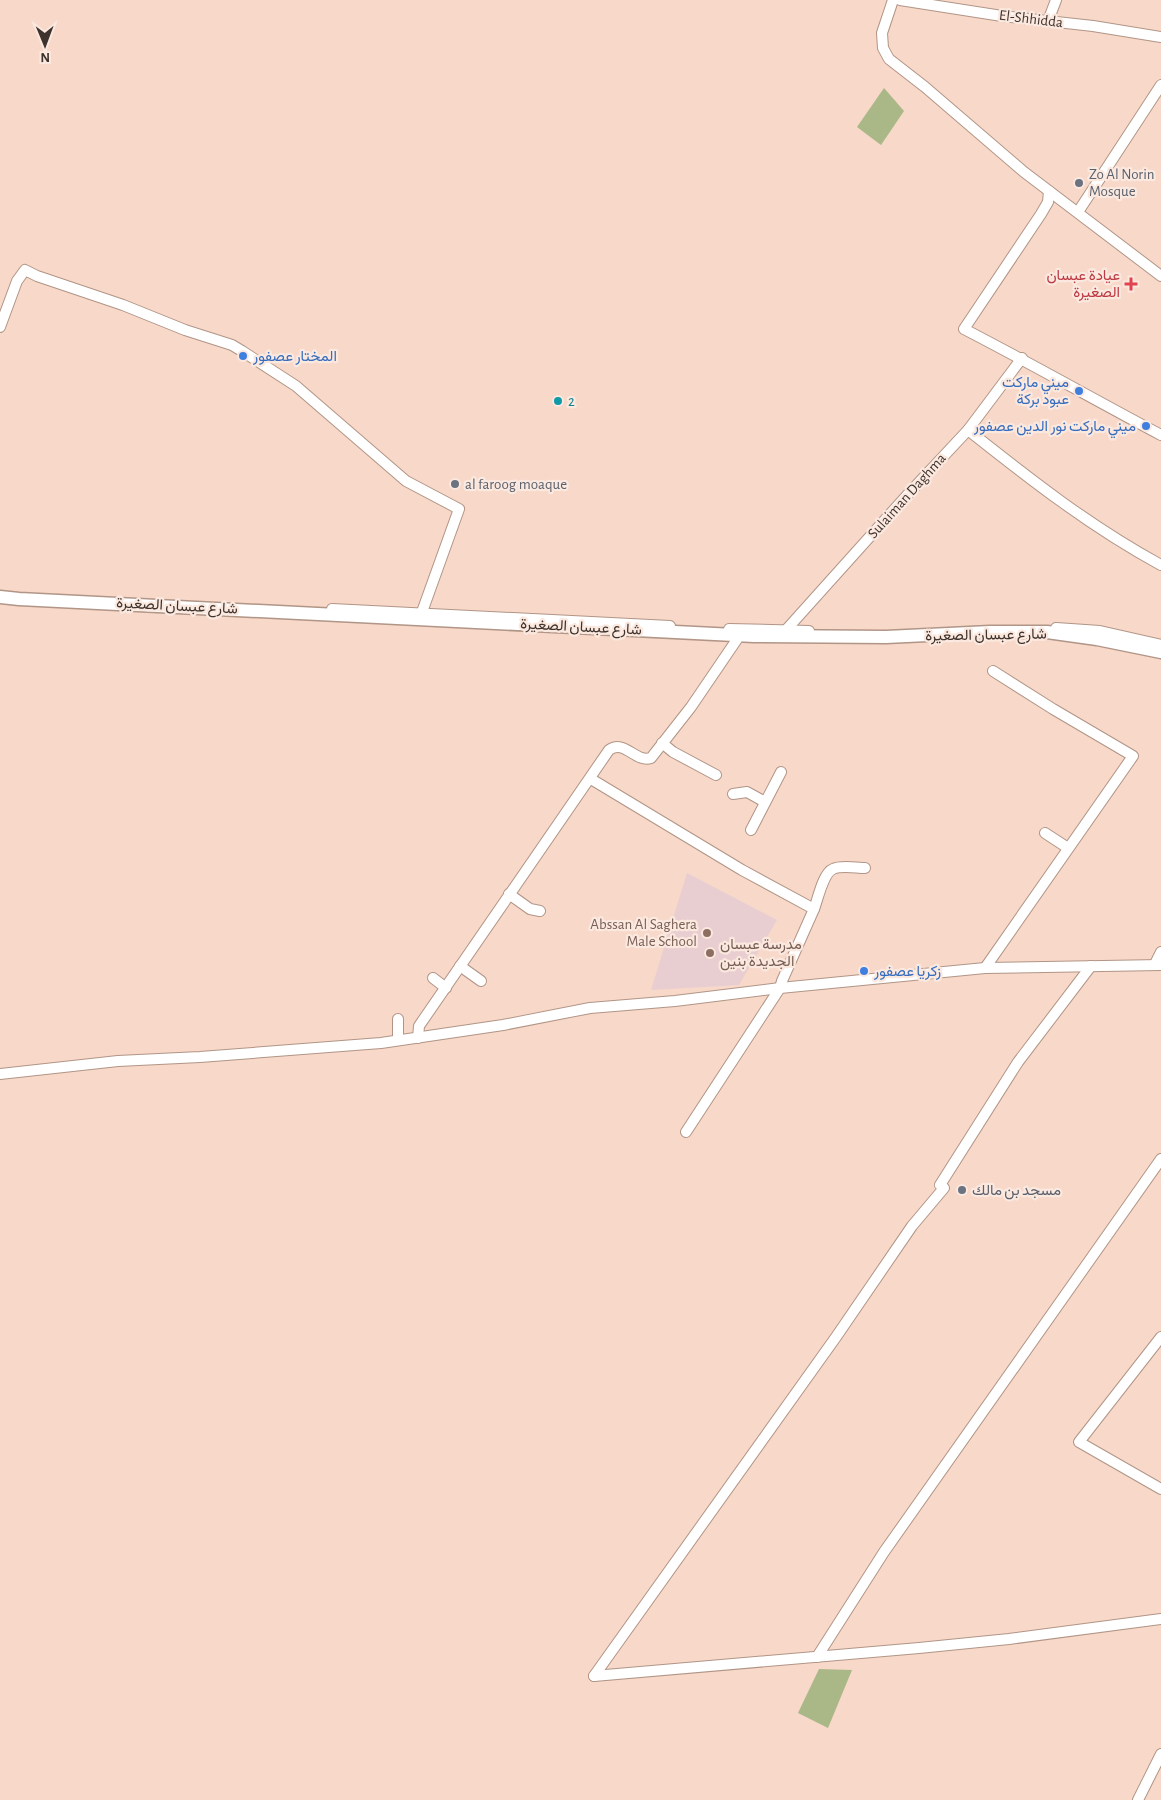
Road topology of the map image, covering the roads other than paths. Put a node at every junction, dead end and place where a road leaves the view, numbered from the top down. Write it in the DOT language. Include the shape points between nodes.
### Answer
graph roads {
  1 [pos="893,0"];
  2 [pos="900,0"];
  3 [pos="1056,0"];
  4 [pos="1048,21"];
  5 [pos="1161,38"];
  6 [pos="1161,85"];
  7 [pos="1050,191"];
  8 [pos="1078,212"];
  9 [pos="1161,276"];
  10 [pos="0,327"];
  11 [pos="1022,358"];
  12 [pos="968,430"];
  13 [pos="1161,434"];
  14 [pos="1161,565"];
  15 [pos="0,596"];
  16 [pos="422,612"];
  17 [pos="786,630"];
  18 [pos="742,632"];
  19 [pos="1161,645"];
  20 [pos="1161,652"];
  21 [pos="993,670"];
  22 [pos="662,743"];
  23 [pos="781,772"];
  24 [pos="716,775"];
  25 [pos="591,779"];
  26 [pos="734,794"];
  27 [pos="765,802"];
  28 [pos="751,830"];
  29 [pos="1045,833"];
  30 [pos="1068,848"];
  31 [pos="865,868"];
  32 [pos="509,894"];
  33 [pos="814,909"];
  34 [pos="540,911"];
  35 [pos="1161,952"];
  36 [pos="1158,964"];
  37 [pos="460,966"];
  38 [pos="1092,966"];
  39 [pos="985,968"];
  40 [pos="433,978"];
  41 [pos="481,981"];
  42 [pos="446,988"];
  43 [pos="780,988"];
  44 [pos="398,1019"];
  45 [pos="418,1038"];
  46 [pos="398,1040"];
  47 [pos="0,1074"];
  48 [pos="686,1132"];
  49 [pos="1161,1159"];
  50 [pos="1161,1337"];
  51 [pos="1161,1489"];
  52 [pos="1161,1619"];
  53 [pos="817,1657"];
  54 [pos="1161,1754"];
  55 [pos="1138,1800"];
  1 -- 7 [label="street" via="882,34 883,48 889,59"];
  2 -- 4 [label="street, El-Shhidda"];
  3 -- 4 [label="street"];
  4 -- 5 [label="street, El-Shhidda"];
  6 -- 8 [label="street"];
  7 -- 8 [label="street"];
  7 -- 11 [label="street" via="1041,214 964,329"];
  8 -- 9 [label="street"];
  10 -- 16 [label="street" via="17,281 25,270 232,345 282,377 406,481 459,509"];
  11 -- 12 [label="street, Sulaiman Daghma"];
  11 -- 13 [label="street"];
  12 -- 14 [label="street" via="1078,515"];
  12 -- 17 [label="street, Sulaiman Daghma"];
  15 -- 16 [label="street, شارع عبسان الصغيرة"];
  15 -- 18 [label="main road, شارع عبسان الصغيرة" via="19,600"];
  16 -- 18 [label="street, شارع عبسان الصغيرة"];
  17 -- 18 [label="street, شارع عبسان الصغيرة"];
  17 -- 19 [label="street, شارع عبسان الصغيرة" via="858,632 1018,627 1093,630"];
  18 -- 20 [label="main road, شارع عبسان الصغيرة" via="886,637 1047,632 1097,638"];
  18 -- 22 [label="street"];
  21 -- 30 [label="street" via="1133,756"];
  22 -- 24 [label="street"];
  22 -- 25 [label="street" via="646,760 622,747 612,748"];
  23 -- 27 [label="street"];
  25 -- 32 [label="street"];
  25 -- 33 [label="street" via="742,870"];
  26 -- 27 [label="street" via="747,792"];
  27 -- 28 [label="street"];
  29 -- 30 [label="street"];
  30 -- 39 [label="street"];
  31 -- 33 [label="street" via="839,867 828,872"];
  32 -- 34 [label="street" via="530,909"];
  32 -- 37 [label="street"];
  33 -- 43 [label="street"];
  35 -- 36 [label="street"];
  36 -- 38 [label="street"];
  37 -- 41 [label="street"];
  37 -- 42 [label="street"];
  38 -- 39 [label="street"];
  38 -- 53 [label="street" via="1018,1062 940,1185 944,1188 912,1226 594,1676"];
  39 -- 43 [label="street"];
  40 -- 42 [label="street"];
  42 -- 45 [label="street" via="420,1026"];
  43 -- 45 [label="street" via="675,1002 590,1008"];
  43 -- 48 [label="street"];
  44 -- 46 [label="street"];
  45 -- 46 [label="street"];
  46 -- 47 [label="street" via="118,1061"];
  49 -- 53 [label="street" via="884,1552"];
  50 -- 51 [label="street" via="1079,1442"];
  52 -- 53 [label="street" via="1000,1640"];
  54 -- 55 [label="street"];
}
